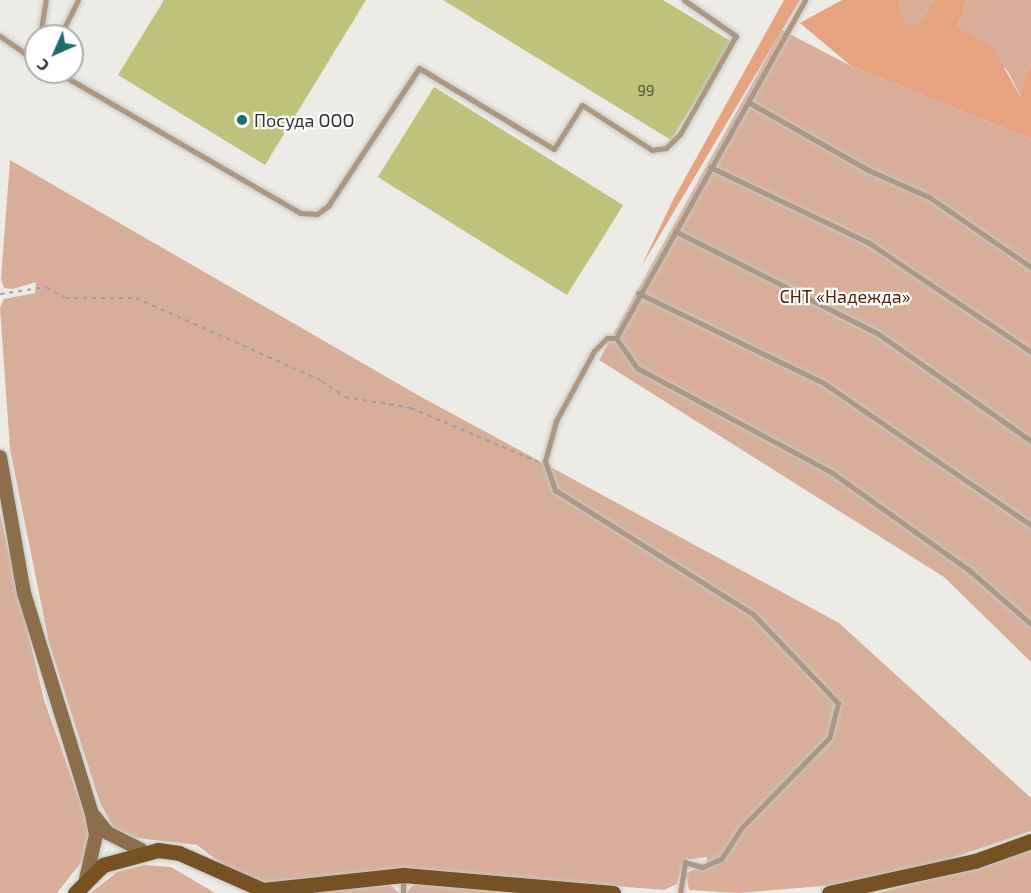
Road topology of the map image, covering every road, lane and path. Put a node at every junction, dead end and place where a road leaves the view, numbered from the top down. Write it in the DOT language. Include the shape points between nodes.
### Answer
graph roads {
  1 [pos="46,0"];
  2 [pos="78,0"];
  3 [pos="684,0"];
  4 [pos="806,0"];
  5 [pos="42,24"];
  6 [pos="66,24"];
  7 [pos="0,36"];
  8 [pos="24,52"];
  9 [pos="78,84"];
  10 [pos="748,102"];
  11 [pos="710,167"];
  12 [pos="675,231"];
  13 [pos="1031,267"];
  14 [pos="638,293"];
  15 [pos="0,294"];
  16 [pos="616,338"];
  17 [pos="1031,352"];
  18 [pos="1031,441"];
  19 [pos="0,457"];
  20 [pos="545,461"];
  21 [pos="1031,525"];
  22 [pos="1031,624"];
  23 [pos="92,814"];
  24 [pos="1031,841"];
  25 [pos="141,850"];
  26 [pos="217,873"];
  27 [pos="403,874"];
  28 [pos="86,879"];
  29 [pos="289,890"];
  30 [pos="75,893"];
  31 [pos="230,893"];
  32 [pos="403,893"];
  33 [pos="613,893"];
  34 [pos="680,893"];
  35 [pos="829,893"];
  1 -- 5 [label="lane"];
  2 -- 6 [label="lane"];
  3 -- 9 [label="lane" via="736,36 680,134 666,148 652,150 582,105 554,149 419,68 328,206 317,214 300,213"];
  4 -- 10 [label="lane"];
  7 -- 8 [label="lane"];
  10 -- 11 [label="lane"];
  10 -- 13 [label="lane" via="868,170 929,197"];
  11 -- 12 [label="lane"];
  11 -- 17 [label="lane" via="869,243"];
  12 -- 14 [label="lane"];
  12 -- 18 [label="lane" via="877,333"];
  14 -- 16 [label="lane"];
  14 -- 21 [label="lane" via="825,384"];
  15 -- 20 [label="path" via="46,287 65,298 136,298 322,381 345,397 411,408"];
  16 -- 20 [label="lane" via="607,339 594,351 561,409"];
  16 -- 22 [label="lane" via="637,368 831,472 969,570"];
  19 -- 23 [label="main road" via="24,593"];
  20 -- 34 [label="lane" via="561,497 753,614 838,703 829,738 742,827 721,859 702,867 684,862"];
  23 -- 25 [label="main road" via="108,833"];
  23 -- 28 [label="main road" via="96,835"];
  24 -- 35 [label="main road" via="975,861"];
  25 -- 26 [label="main road" via="179,853"];
  25 -- 28 [label="main road" via="104,865"];
  26 -- 29 [label="main road" via="249,888"];
  26 -- 31 [label="main road"];
  27 -- 29 [label="main road"];
  27 -- 32 [label="lane"];
  27 -- 33 [label="main road"];
  28 -- 30 [label="main road"];
}
